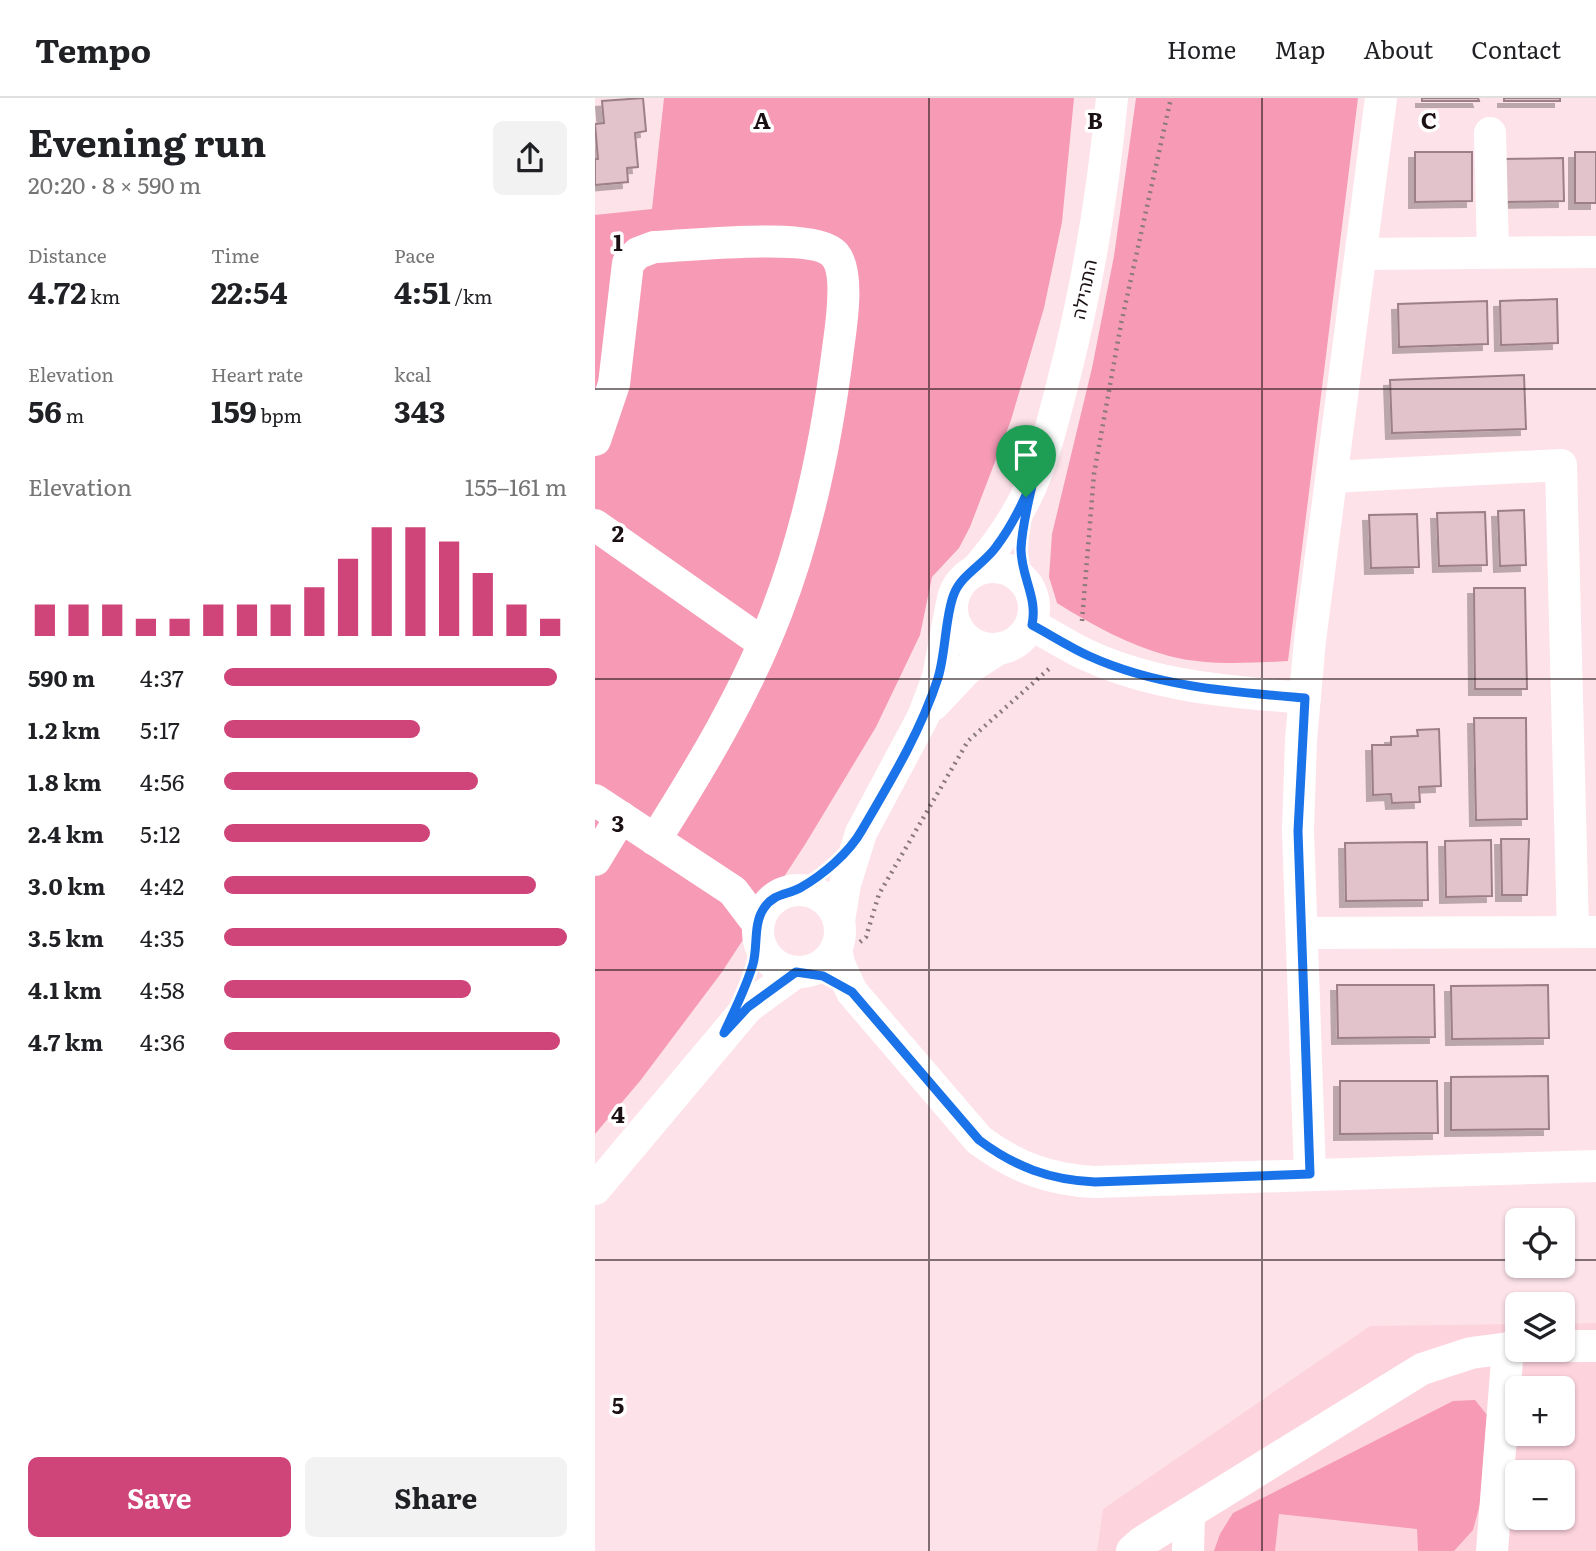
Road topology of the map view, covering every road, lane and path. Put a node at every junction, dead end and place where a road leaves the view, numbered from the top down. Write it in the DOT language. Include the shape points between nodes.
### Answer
graph roads {
  1 [pos="1112,98"];
  2 [pos="1171,98"];
  3 [pos="1381,98"];
  4 [pos="1490,133"];
  5 [pos="1493,252"];
  6 [pos="1596,252"];
  7 [pos="1361,254"];
  8 [pos="595,440"];
  9 [pos="1034,477"];
  10 [pos="1332,477"];
  11 [pos="595,524"];
  12 [pos="977,569"];
  13 [pos="1026,583"];
  14 [pos="951,608"];
  15 [pos="1032,625"];
  16 [pos="764,643"];
  17 [pos="1073,648"];
  18 [pos="998,649"];
  19 [pos="1305,698"];
  20 [pos="923,717"];
  21 [pos="595,800"];
  22 [pos="621,817"];
  23 [pos="860,833"];
  24 [pos="656,840"];
  25 [pos="595,860"];
  26 [pos="727,888"];
  27 [pos="789,892"];
  28 [pos="1584,932"];
  29 [pos="758,933"];
  30 [pos="1302,933"];
  31 [pos="842,957"];
  32 [pos="801,972"];
  33 [pos="724,1033"];
  34 [pos="1596,1166"];
  35 [pos="1310,1174"];
  36 [pos="595,1189"];
  37 [pos="1575,1346"];
  38 [pos="1596,1346"];
  39 [pos="1505,1349"];
  40 [pos="1512,1362"];
  41 [pos="1189,1513"];
  42 [pos="1132,1551"];
  43 [pos="1188,1551"];
  44 [pos="1492,1551"];
  1 -- 9 [label="street, התהילה" via="1105,173 1080,304 1052,425"];
  2 -- 17 [label="path" via="1094,474 1085,599"];
  3 -- 7 [label="street"];
  4 -- 5 [label="street"];
  5 -- 6 [label="street"];
  5 -- 7 [label="street"];
  7 -- 10 [label="street"];
  8 -- 16 [label="street" via="614,384 628,263 638,253 653,247 796,241 823,246 837,256 843,308 832,392 796,557"];
  9 -- 12 [label="street, התהילה" via="1007,529"];
  9 -- 13 [label="street, התהילה" via="1021,551"];
  10 -- 19 [label="street"];
  10 -- 28 [label="street" via="1561,465"];
  11 -- 16 [label="street"];
  12 -- 13 [label="street" via="1006,568"];
  12 -- 14 [label="street" via="965,577"];
  13 -- 15 [label="street" via="1035,609"];
  14 -- 18 [label="street" via="962,635 983,649"];
  14 -- 20 [label="street" via="946,647"];
  15 -- 17 [label="street"];
  15 -- 18 [label="street" via="1024,637"];
  16 -- 24 [label="street" via="713,747"];
  17 -- 19 [label="street" via="1130,671 1183,685"];
  17 -- 31 [label="path" via="968,741 879,894 866,937"];
  18 -- 20 [label="street" via="967,669"];
  19 -- 30 [label="street" via="1298,831"];
  20 -- 23 [label="street"];
  21 -- 22 [label="street"];
  22 -- 24 [label="street"];
  22 -- 25 [label="street"];
  23 -- 27 [label="street" via="839,858"];
  23 -- 31 [label="street" via="845,884"];
  24 -- 26 [label="street"];
  26 -- 27 [label="street"];
  26 -- 29 [label="street" via="743,903"];
  27 -- 29 [label="street" via="764,908"];
  27 -- 31 [label="street" via="811,891 824,898"];
  28 -- 30 [label="street"];
  29 -- 32 [label="street" via="767,958 777,966"];
  29 -- 33 [label="street" via="752,967"];
  30 -- 35 [label="street"];
  31 -- 32 [label="street"];
  31 -- 35 [label="street" via="979,1140 1036,1173 1063,1181 1095,1182"];
  32 -- 33 [label="street" via="748,1007"];
  33 -- 36 [label="street"];
  34 -- 35 [label="street"];
  37 -- 38 [label="street"];
  39 -- 41 [label="street" via="1471,1353 1422,1369"];
  40 -- 44 [label="street"];
  41 -- 42 [label="street"];
  41 -- 43 [label="street"];
}
